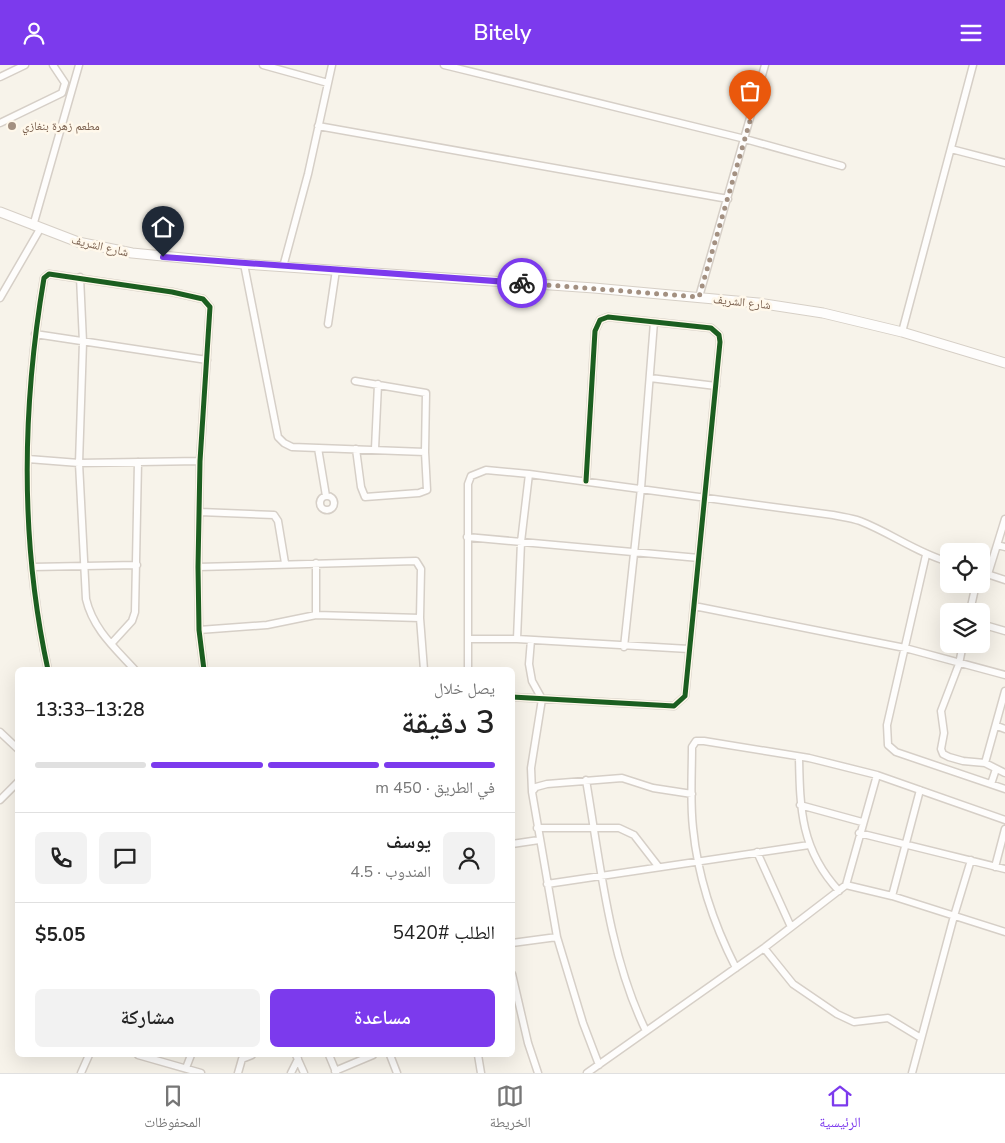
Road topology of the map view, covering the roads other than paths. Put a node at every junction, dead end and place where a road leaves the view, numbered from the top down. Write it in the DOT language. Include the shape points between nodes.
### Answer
graph roads {
  1 [pos="25,65"];
  2 [pos="53,65"];
  3 [pos="79,65"];
  4 [pos="262,65"];
  5 [pos="332,65"];
  6 [pos="444,65"];
  7 [pos="765,65"];
  8 [pos="973,65"];
  9 [pos="0,77"];
  10 [pos="328,83"];
  11 [pos="0,123"];
  12 [pos="318,126"];
  13 [pos="745,139"];
  14 [pos="951,149"];
  15 [pos="1005,163"];
  16 [pos="842,166"];
  17 [pos="728,199"];
  18 [pos="0,212"];
  19 [pos="36,228"];
  20 [pos="244,264"];
  21 [pos="283,267"];
  22 [pos="336,270"];
  23 [pos="80,277"];
  24 [pos="699,297"];
  25 [pos="0,298"];
  26 [pos="654,322"];
  27 [pos="328,324"];
  28 [pos="902,332"];
  29 [pos="35,334"];
  30 [pos="83,342"];
  31 [pos="207,360"];
  32 [pos="1005,363"];
  33 [pos="650,378"];
  34 [pos="355,381"];
  35 [pos="378,384"];
  36 [pos="716,386"];
  37 [pos="318,448"];
  38 [pos="356,449"];
  39 [pos="374,449"];
  40 [pos="425,452"];
  41 [pos="28,459"];
  42 [pos="200,461"];
  43 [pos="138,462"];
  44 [pos="79,463"];
  45 [pos="529,474"];
  46 [pos="586,481"];
  47 [pos="641,488"];
  48 [pos="326,496"];
  49 [pos="704,497"];
  50 [pos="200,512"];
  51 [pos="1005,519"];
  52 [pos="467,537"];
  53 [pos="521,542"];
  54 [pos="997,545"];
  55 [pos="1005,547"];
  56 [pos="633,553"];
  57 [pos="926,555"];
  58 [pos="698,558"];
  59 [pos="940,559"];
  60 [pos="990,561"];
  61 [pos="285,563"];
  62 [pos="316,563"];
  63 [pos="83,564"];
  64 [pos="137,565"];
  65 [pos="32,567"];
  66 [pos="198,567"];
  67 [pos="990,575"];
  68 [pos="1005,580"];
  69 [pos="694,606"];
  70 [pos="316,615"];
  71 [pos="420,618"];
  72 [pos="990,627"];
  73 [pos="198,630"];
  74 [pos="1005,631"];
  75 [pos="468,639"];
  76 [pos="517,639"];
  77 [pos="531,640"];
  78 [pos="111,644"];
  79 [pos="624,647"];
  80 [pos="905,648"];
  81 [pos="689,649"];
  82 [pos="961,653"];
  83 [pos="959,664"];
  84 [pos="48,667"];
  85 [pos="132,667"];
  86 [pos="204,667"];
  87 [pos="424,667"];
  88 [pos="468,667"];
  89 [pos="1005,675"];
  90 [pos="1005,691"];
  91 [pos="515,697"];
  92 [pos="542,699"];
  93 [pos="997,726"];
  94 [pos="1005,729"];
  95 [pos="0,732"];
  96 [pos="15,746"];
  97 [pos="799,757"];
  98 [pos="985,763"];
  99 [pos="996,769"];
  100 [pos="1005,773"];
  101 [pos="877,775"];
  102 [pos="586,780"];
  103 [pos="991,784"];
  104 [pos="15,785"];
  105 [pos="1005,789"];
  106 [pos="920,790"];
  107 [pos="532,792"];
  108 [pos="692,793"];
  109 [pos="0,800"];
  110 [pos="800,805"];
  111 [pos="1005,820"];
  112 [pos="862,822"];
  113 [pos="594,827"];
  114 [pos="537,828"];
  115 [pos="1005,829"];
  116 [pos="859,833"];
  117 [pos="539,840"];
  118 [pos="515,844"];
  119 [pos="809,845"];
  120 [pos="904,845"];
  121 [pos="757,853"];
  122 [pos="971,860"];
  123 [pos="698,861"];
  124 [pos="658,866"];
  125 [pos="995,867"];
  126 [pos="1005,869"];
  127 [pos="602,874"];
  128 [pos="547,884"];
  129 [pos="846,885"];
  130 [pos="839,891"];
  131 [pos="892,896"];
  132 [pos="954,916"];
  133 [pos="791,927"];
  134 [pos="1005,932"];
  135 [pos="557,937"];
  136 [pos="515,943"];
  137 [pos="764,948"];
  138 [pos="736,968"];
  139 [pos="515,987"];
  140 [pos="646,1031"];
  141 [pos="921,1038"];
  142 [pos="88,1057"];
  143 [pos="148,1057"];
  144 [pos="190,1057"];
  145 [pos="247,1057"];
  146 [pos="297,1057"];
  147 [pos="330,1057"];
  148 [pos="369,1057"];
  149 [pos="391,1057"];
  150 [pos="478,1057"];
  151 [pos="599,1065"];
  152 [pos="186,1068"];
  153 [pos="336,1072"];
  154 [pos="81,1073"];
  155 [pos="201,1073"];
  156 [pos="238,1073"];
  157 [pos="291,1073"];
  158 [pos="304,1073"];
  159 [pos="397,1073"];
  160 [pos="482,1073"];
  161 [pos="538,1073"];
  162 [pos="587,1073"];
  163 [pos="912,1073"];
  1 -- 9 [label="street"];
  2 -- 11 [label="street" via="65,83 62,93"];
  3 -- 19 [label="street"];
  4 -- 10 [label="street"];
  5 -- 10 [label="street"];
  6 -- 13 [label="street"];
  7 -- 13 [label="street"];
  8 -- 14 [label="street"];
  10 -- 12 [label="street"];
  12 -- 17 [label="street"];
  12 -- 21 [label="street"];
  13 -- 16 [label="street"];
  13 -- 17 [label="street"];
  14 -- 15 [label="street"];
  14 -- 28 [label="street"];
  17 -- 24 [label="street"];
  18 -- 19 [label="main road, شارع الشريف"];
  19 -- 20 [label="main road, شارع الشريف" via="78,242 132,253"];
  19 -- 25 [label="street"];
  20 -- 21 [label="main road, شارع الشريف"];
  20 -- 37 [label="street" via="278,437 292,447"];
  21 -- 22 [label="main road, شارع الشريف"];
  22 -- 24 [label="main road, شارع الشريف"];
  22 -- 27 [label="street"];
  23 -- 29 [label="street" via="46,275"];
  23 -- 30 [label="street"];
  23 -- 31 [label="street" via="203,299 210,307"];
  24 -- 28 [label="main road, شارع الشريف" via="823,313"];
  26 -- 33 [label="street"];
  26 -- 36 [label="street" via="716,331 720,342"];
  26 -- 46 [label="street" via="608,317 596,325"];
  28 -- 32 [label="main road, شارع الشريف"];
  29 -- 30 [label="street"];
  29 -- 41 [label="street"];
  30 -- 31 [label="street"];
  30 -- 44 [label="street"];
  31 -- 42 [label="street"];
  33 -- 36 [label="street"];
  33 -- 47 [label="street"];
  34 -- 35 [label="street"];
  35 -- 39 [label="street"];
  35 -- 40 [label="street" via="426,393"];
  36 -- 49 [label="street"];
  37 -- 38 [label="street"];
  37 -- 48 [label="street"];
  38 -- 39 [label="street"];
  38 -- 40 [label="street" via="363,494 369,498 425,492"];
  39 -- 40 [label="street"];
  41 -- 44 [label="street"];
  41 -- 65 [label="street" via="27,511"];
  42 -- 43 [label="street"];
  42 -- 50 [label="street"];
  43 -- 44 [label="street"];
  43 -- 64 [label="street"];
  44 -- 63 [label="street"];
  45 -- 46 [label="street"];
  45 -- 52 [label="street" via="486,469 471,476"];
  45 -- 53 [label="street"];
  46 -- 47 [label="street"];
  47 -- 49 [label="street"];
  47 -- 56 [label="street"];
  49 -- 57 [label="street" via="859,521"];
  49 -- 58 [label="street"];
  50 -- 61 [label="street" via="274,515 278,521"];
  50 -- 66 [label="street"];
  51 -- 54 [label="street"];
  52 -- 53 [label="street"];
  52 -- 75 [label="street"];
  53 -- 56 [label="street"];
  53 -- 76 [label="street"];
  54 -- 55 [label="street"];
  54 -- 60 [label="street"];
  56 -- 58 [label="street"];
  56 -- 79 [label="street"];
  57 -- 59 [label="street"];
  57 -- 80 [label="street"];
  58 -- 69 [label="street"];
  61 -- 62 [label="street"];
  61 -- 66 [label="street"];
  62 -- 70 [label="street"];
  62 -- 71 [label="street" via="416,561 420,569"];
  63 -- 64 [label="street"];
  63 -- 65 [label="street"];
  63 -- 78 [label="street" via="91,615"];
  64 -- 78 [label="street" via="135,612 132,621"];
  65 -- 84 [label="street"];
  66 -- 73 [label="street"];
  67 -- 68 [label="street"];
  69 -- 80 [label="street"];
  69 -- 81 [label="street"];
  70 -- 71 [label="street"];
  70 -- 73 [label="street" via="267,625"];
  71 -- 87 [label="street"];
  72 -- 74 [label="street"];
  73 -- 86 [label="street"];
  75 -- 76 [label="street"];
  75 -- 88 [label="street"];
  76 -- 77 [label="street"];
  77 -- 79 [label="street"];
  77 -- 92 [label="street" via="529,664 532,681"];
  78 -- 85 [label="street"];
  79 -- 81 [label="street"];
  80 -- 83 [label="street"];
  80 -- 103 [label="street" via="887,725 888,745 896,752"];
  81 -- 92 [label="street" via="687,689 682,701 674,706"];
  82 -- 83 [label="street"];
  83 -- 89 [label="street"];
  83 -- 98 [label="street" via="940,711 944,733 941,749 943,754 963,761"];
  90 -- 93 [label="street"];
  91 -- 92 [label="street"];
  92 -- 107 [label="street" via="531,768"];
  93 -- 94 [label="street"];
  93 -- 98 [label="street"];
  95 -- 96 [label="street"];
  97 -- 101 [label="street"];
  97 -- 108 [label="street" via="696,741 692,747"];
  97 -- 110 [label="street"];
  98 -- 99 [label="street"];
  99 -- 100 [label="street"];
  99 -- 103 [label="street"];
  101 -- 106 [label="street"];
  101 -- 112 [label="street"];
  102 -- 107 [label="street" via="547,784 536,787"];
  102 -- 108 [label="street" via="629,779 654,788"];
  102 -- 113 [label="street"];
  103 -- 105 [label="street"];
  104 -- 109 [label="street"];
  106 -- 111 [label="street"];
  106 -- 120 [label="street"];
  107 -- 114 [label="street"];
  108 -- 123 [label="street" via="692,826"];
  110 -- 112 [label="street"];
  110 -- 119 [label="street"];
  112 -- 116 [label="street"];
  113 -- 114 [label="street"];
  113 -- 124 [label="street" via="619,828 634,835"];
  113 -- 127 [label="street"];
  114 -- 117 [label="street"];
  115 -- 125 [label="street"];
  116 -- 120 [label="street"];
  116 -- 129 [label="street"];
  117 -- 118 [label="street"];
  117 -- 128 [label="street"];
  119 -- 121 [label="street"];
  119 -- 130 [label="street" via="822,870"];
  120 -- 122 [label="street"];
  120 -- 131 [label="street"];
  121 -- 123 [label="street"];
  121 -- 133 [label="street"];
  122 -- 125 [label="street"];
  122 -- 132 [label="street"];
  123 -- 124 [label="street"];
  123 -- 138 [label="street" via="712,915"];
  124 -- 127 [label="street"];
  125 -- 126 [label="street"];
  127 -- 128 [label="street"];
  127 -- 140 [label="street" via="631,995"];
  128 -- 135 [label="street"];
  129 -- 130 [label="street"];
  129 -- 131 [label="street"];
  130 -- 133 [label="street"];
  131 -- 132 [label="street"];
  132 -- 134 [label="street"];
  132 -- 141 [label="street"];
  133 -- 137 [label="street"];
  135 -- 136 [label="street"];
  135 -- 151 [label="street"];
  137 -- 138 [label="street"];
  137 -- 141 [label="street" via="792,984 837,1014 854,1022 888,1018"];
  138 -- 140 [label="street"];
  139 -- 161 [label="street"];
  140 -- 151 [label="street"];
  141 -- 163 [label="street"];
  142 -- 154 [label="street"];
  143 -- 152 [label="street"];
  144 -- 152 [label="street"];
  145 -- 156 [label="street" via="242,1059"];
  146 -- 157 [label="street"];
  146 -- 158 [label="street"];
  147 -- 153 [label="street"];
  148 -- 153 [label="street"];
  149 -- 159 [label="street"];
  150 -- 160 [label="street"];
  151 -- 162 [label="street"];
  152 -- 155 [label="street"];
}
